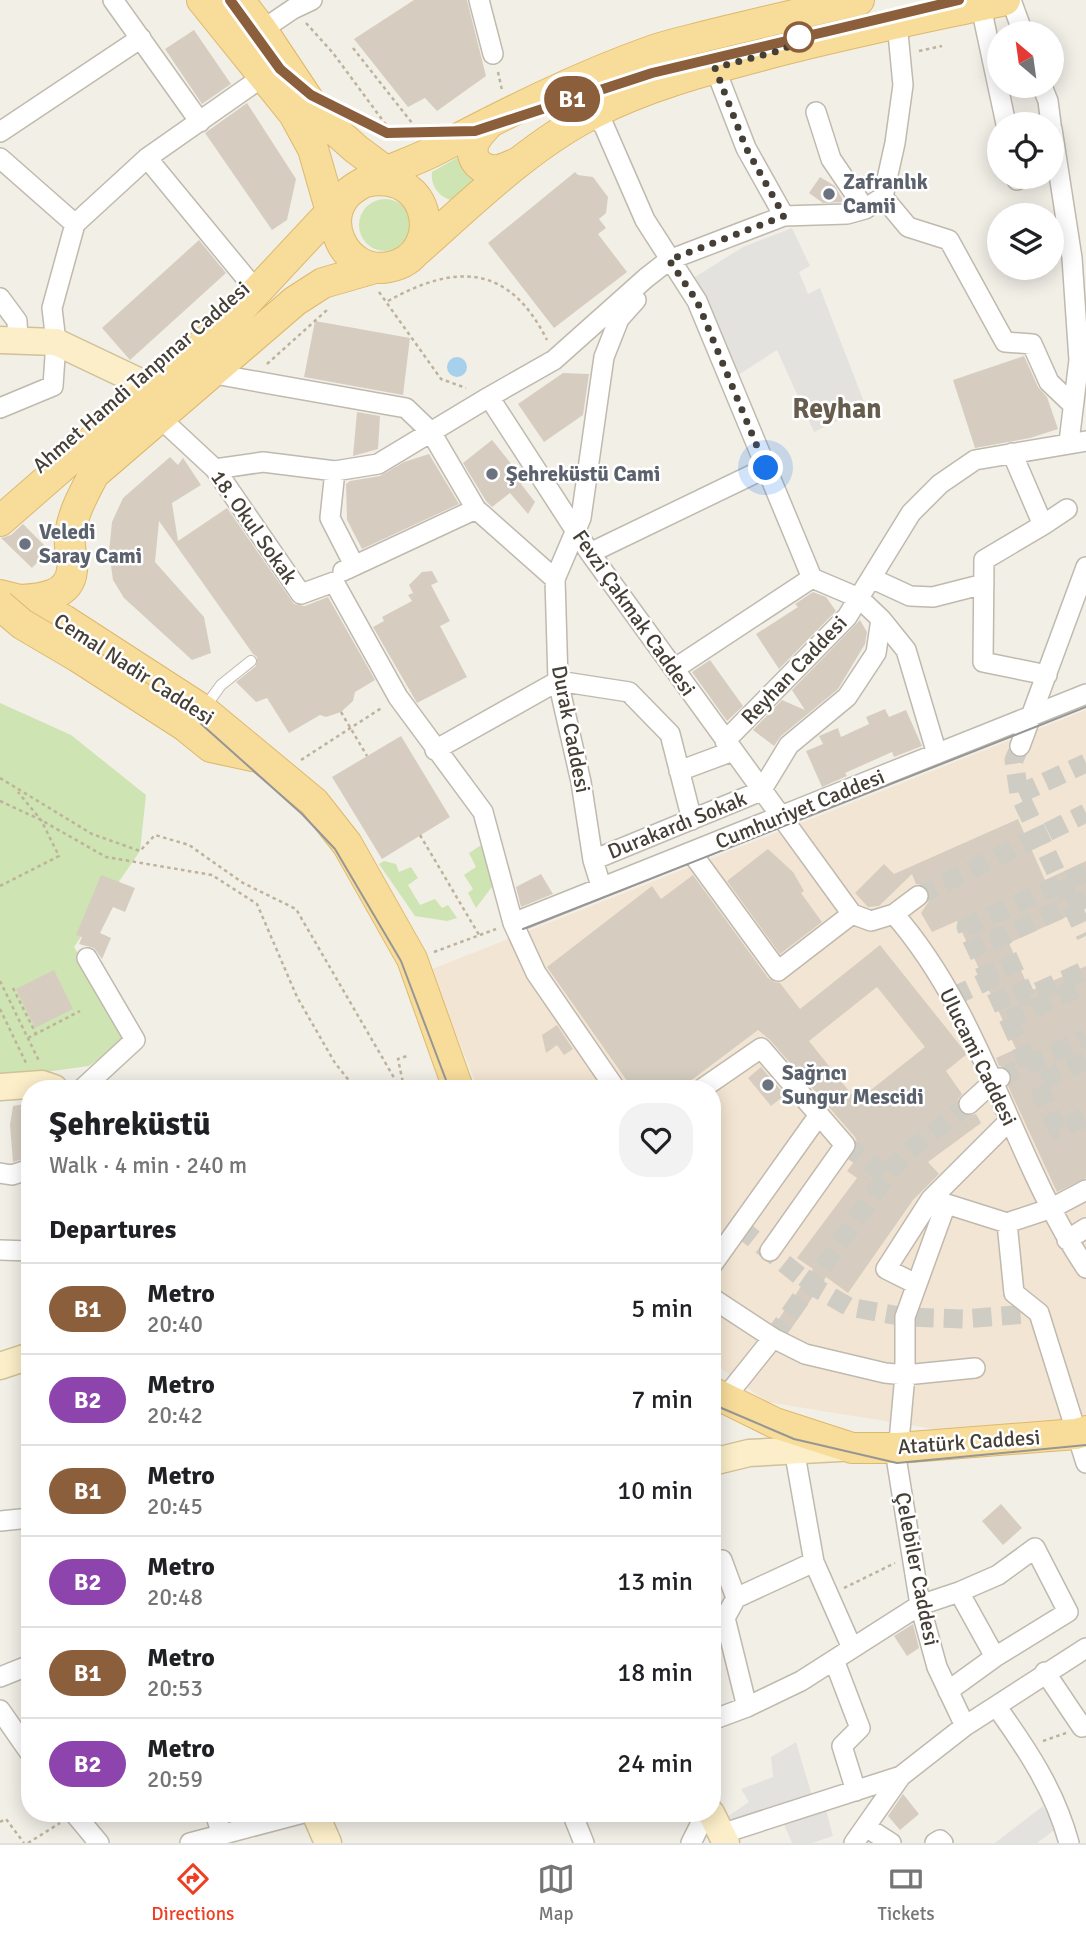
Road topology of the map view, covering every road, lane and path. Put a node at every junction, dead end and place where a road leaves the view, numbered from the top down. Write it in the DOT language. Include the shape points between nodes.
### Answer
graph roads {
  1 [pos="113,0"];
  2 [pos="202,0"];
  3 [pos="239,0"];
  4 [pos="312,0"];
  5 [pos="479,0"];
  6 [pos="859,0"];
  7 [pos="1004,0"];
  8 [pos="1011,0"];
  9 [pos="293,9"];
  10 [pos="984,21"];
  11 [pos="1019,21"];
  12 [pos="897,23"];
  13 [pos="262,30"];
  14 [pos="141,38"];
  15 [pos="942,46"];
  16 [pos="354,47"];
  17 [pos="915,52"];
  18 [pos="493,54"];
  19 [pos="715,68"];
  20 [pos="264,76"];
  21 [pos="503,93"];
  22 [pos="816,112"];
  23 [pos="1003,112"];
  24 [pos="592,114"];
  25 [pos="320,117"];
  26 [pos="200,122"];
  27 [pos="416,128"];
  28 [pos="478,128"];
  29 [pos="0,132"];
  30 [pos="395,137"];
  31 [pos="0,158"];
  32 [pos="147,158"];
  33 [pos="522,160"];
  34 [pos="1061,189"];
  35 [pos="361,197"];
  36 [pos="883,197"];
  37 [pos="865,209"];
  38 [pos="784,216"];
  39 [pos="75,224"];
  40 [pos="415,252"];
  41 [pos="285,260"];
  42 [pos="669,260"];
  43 [pos="377,280"];
  44 [pos="250,282"];
  45 [pos="0,298"];
  46 [pos="335,302"];
  47 [pos="386,302"];
  48 [pos="9,340"];
  49 [pos="56,342"];
  50 [pos="554,360"];
  51 [pos="263,368"];
  52 [pos="209,373"];
  53 [pos="136,380"];
  54 [pos="489,397"];
  55 [pos="1073,405"];
  56 [pos="0,408"];
  57 [pos="159,417"];
  58 [pos="431,432"];
  59 [pos="1077,441"];
  60 [pos="1012,453"];
  61 [pos="766,468"];
  62 [pos="215,469"];
  63 [pos="335,471"];
  64 [pos="5,495"];
  65 [pos="476,509"];
  66 [pos="1067,509"];
  67 [pos="0,521"];
  68 [pos="1043,525"];
  69 [pos="576,533"];
  70 [pos="590,553"];
  71 [pos="354,565"];
  72 [pos="1086,566"];
  73 [pos="812,578"];
  74 [pos="871,578"];
  75 [pos="555,579"];
  76 [pos="334,582"];
  77 [pos="984,584"];
  78 [pos="859,597"];
  79 [pos="7,600"];
  80 [pos="881,619"];
  81 [pos="251,661"];
  82 [pos="674,669"];
  83 [pos="1047,675"];
  84 [pos="558,681"];
  85 [pos="1086,694"];
  86 [pos="398,697"];
  87 [pos="341,712"];
  88 [pos="1032,716"];
  89 [pos="194,718"];
  90 [pos="351,728"];
  91 [pos="729,746"];
  92 [pos="1020,746"];
  93 [pos="435,750"];
  94 [pos="937,754"];
  95 [pos="367,756"];
  96 [pos="269,766"];
  97 [pos="679,771"];
  98 [pos="0,778"];
  99 [pos="16,790"];
  100 [pos="761,791"];
  101 [pos="0,801"];
  102 [pos="41,820"];
  103 [pos="692,820"];
  104 [pos="783,821"];
  105 [pos="420,835"];
  106 [pos="691,852"];
  107 [pos="593,860"];
  108 [pos="0,886"];
  109 [pos="601,886"];
  110 [pos="918,896"];
  111 [pos="852,914"];
  112 [pos="894,914"];
  113 [pos="513,923"];
  114 [pos="480,935"];
  115 [pos="87,958"];
  116 [pos="412,959"];
  117 [pos="0,981"];
  118 [pos="13,988"];
  119 [pos="0,1009"];
  120 [pos="80,1011"];
  121 [pos="36,1034"];
  122 [pos="28,1038"];
  123 [pos="407,1056"];
  124 [pos="35,1068"];
  125 [pos="48,1078"];
  126 [pos="92,1080"];
  127 [pos="349,1080"];
  128 [pos="397,1080"];
  129 [pos="401,1080"];
  130 [pos="455,1080"];
  131 [pos="609,1080"];
  132 [pos="715,1080"];
  133 [pos="997,1080"];
  134 [pos="21,1086"];
  135 [pos="0,1087"];
  136 [pos="969,1104"];
  137 [pos="820,1115"];
  138 [pos="1010,1120"];
  139 [pos="21,1172"];
  140 [pos="0,1173"];
  141 [pos="1086,1190"];
  142 [pos="939,1201"];
  143 [pos="1052,1208"];
  144 [pos="1007,1223"];
  145 [pos="1086,1228"];
  146 [pos="1067,1240"];
  147 [pos="0,1250"];
  148 [pos="21,1251"];
  149 [pos="771,1251"];
  150 [pos="721,1252"];
  151 [pos="1086,1268"];
  152 [pos="916,1284"];
  153 [pos="721,1304"];
  154 [pos="773,1338"];
  155 [pos="21,1359"];
  156 [pos="0,1366"];
  157 [pos="975,1368"];
  158 [pos="905,1375"];
  159 [pos="721,1393"];
  160 [pos="721,1396"];
  161 [pos="1081,1433"];
  162 [pos="852,1448"];
  163 [pos="898,1448"];
  164 [pos="794,1449"];
  165 [pos="721,1460"];
  166 [pos="1086,1463"];
  167 [pos="21,1519"];
  168 [pos="0,1521"];
  169 [pos="912,1554"];
  170 [pos="722,1560"];
  171 [pos="814,1562"];
  172 [pos="959,1592"];
  173 [pos="829,1595"];
  174 [pos="736,1598"];
  175 [pos="920,1605"];
  176 [pos="852,1648"];
  177 [pos="1086,1648"];
  178 [pos="995,1657"];
  179 [pos="834,1660"];
  180 [pos="21,1669"];
  181 [pos="1045,1672"];
  182 [pos="0,1677"];
  183 [pos="948,1691"];
  184 [pos="996,1706"];
  185 [pos="747,1707"];
  186 [pos="0,1710"];
  187 [pos="721,1717"];
  188 [pos="965,1726"];
  189 [pos="1084,1726"];
  190 [pos="21,1739"];
  191 [pos="1026,1747"];
  192 [pos="901,1776"];
  193 [pos="856,1791"];
  194 [pos="0,1822"];
  195 [pos="60,1822"];
  196 [pos="82,1822"];
  197 [pos="218,1822"];
  198 [pos="270,1822"];
  199 [pos="319,1822"];
  200 [pos="576,1822"];
  201 [pos="716,1826"];
  202 [pos="222,1835"];
  203 [pos="860,1835"];
  204 [pos="1086,1838"];
  205 [pos="26,1843"];
  206 [pos="99,1843"];
  207 [pos="190,1843"];
  208 [pos="328,1843"];
  209 [pos="584,1843"];
  210 [pos="691,1843"];
  211 [pos="891,1843"];
  212 [pos="935,1843"];
  213 [pos="943,1843"];
  214 [pos="1070,1843"];
  1 -- 14 [label="street"];
  2 -- 20 [label="main road"];
  3 -- 13 [label="main road"];
  4 -- 9 [label="street"];
  5 -- 18 [label="street"];
  6 -- 28 [label="main road" via="656,49 559,88"];
  7 -- 12 [label="main road"];
  8 -- 11 [label="street"];
  9 -- 13 [label="street"];
  9 -- 30 [label="path" via="333,53"];
  10 -- 23 [label="street"];
  12 -- 19 [label="main road"];
  12 -- 36 [label="street" via="903,85"];
  13 -- 25 [label="main road"];
  14 -- 26 [label="street"];
  14 -- 29 [label="street"];
  15 -- 17 [label="path"];
  16 -- 27 [label="path"];
  18 -- 21 [label="path"];
  19 -- 24 [label="main road" via="659,84"];
  19 -- 38 [label="street" via="746,148"];
  20 -- 26 [label="street"];
  20 -- 35 [label="main road" via="294,114 313,149"];
  22 -- 37 [label="street" via="831,159"];
  24 -- 33 [label="main road"];
  24 -- 42 [label="street" via="604,126 645,220"];
  25 -- 28 [label="main road" via="384,147 411,147"];
  25 -- 35 [label="main road"];
  26 -- 32 [label="street"];
  28 -- 33 [label="main road" via="473,145 478,165 488,171 500,170"];
  28 -- 35 [label="main road"];
  31 -- 39 [label="street"];
  32 -- 39 [label="street"];
  32 -- 44 [label="street"];
  33 -- 40 [label="main road"];
  34 -- 55 [label="street" via="1072,258 1079,360"];
  35 -- 40 [label="main road" via="417,198 425,218"];
  35 -- 41 [label="main road, Ahmet Hamdi Tanpınar Caddesi"];
  35 -- 43 [label="main road" via="340,243"];
  36 -- 37 [label="street"];
  36 -- 55 [label="street" via="908,227 949,240 1006,342 1032,344 1049,382"];
  37 -- 38 [label="street"];
  38 -- 42 [label="street"];
  39 -- 49 [label="street" via="52,308"];
  40 -- 43 [label="main road"];
  41 -- 44 [label="main road, Ahmet Hamdi Tanpınar Caddesi"];
  41 -- 67 [label="main road, Ahmet Hamdi Tanpınar Caddesi" via="229,321"];
  42 -- 50 [label="street"];
  42 -- 61 [label="street" via="697,301"];
  42 -- 69 [label="street, Durak Caddesi" via="619,320 604,357"];
  43 -- 47 [label="path"];
  43 -- 52 [label="main road, Ahmet Hamdi Tanpınar Caddesi" via="323,283"];
  44 -- 53 [label="main road, Ahmet Hamdi Tanpınar Caddesi"];
  45 -- 48 [label="street" via="17,321"];
  46 -- 51 [label="path"];
  47 -- 50 [label="path" via="451,275 489,280 523,303 539,324"];
  47 -- 54 [label="path" via="441,379"];
  48 -- 49 [label="main road"];
  49 -- 53 [label="main road"];
  49 -- 56 [label="street" via="53,386"];
  50 -- 54 [label="street"];
  52 -- 57 [label="main road, Ahmet Hamdi Tanpınar Caddesi"];
  52 -- 58 [label="street" via="406,408"];
  53 -- 64 [label="main road, Ahmet Hamdi Tanpınar Caddesi"];
  54 -- 58 [label="street"];
  54 -- 69 [label="street, Fevzi Çakmak Caddesi"];
  55 -- 59 [label="street"];
  57 -- 62 [label="street, 18. Okul Sokak"];
  57 -- 79 [label="main road, Ahmet Hamdi Tanpınar Caddesi" via="94,474 79,501 69,537 73,571 65,587 46,598"];
  58 -- 63 [label="street" via="378,464"];
  58 -- 65 [label="street"];
  59 -- 60 [label="street, Reyhan Caddesi"];
  60 -- 68 [label="street"];
  60 -- 74 [label="street, Reyhan Caddesi" via="975,460 940,484 911,513"];
  61 -- 70 [label="street"];
  61 -- 73 [label="street"];
  62 -- 63 [label="street" via="263,462"];
  62 -- 76 [label="street, 18. Okul Sokak" via="301,594"];
  63 -- 71 [label="street" via="330,518"];
  65 -- 71 [label="street"];
  65 -- 75 [label="street"];
  66 -- 68 [label="street"];
  68 -- 77 [label="street" via="984,560"];
  69 -- 70 [label="street, Fevzi Çakmak Caddesi"];
  69 -- 75 [label="street, Durak Caddesi"];
  70 -- 82 [label="street, Fevzi Çakmak Caddesi"];
  71 -- 76 [label="street" via="339,572"];
  72 -- 83 [label="street"];
  73 -- 78 [label="street"];
  73 -- 82 [label="street"];
  74 -- 77 [label="street" via="911,596 933,597"];
  74 -- 78 [label="street, Reyhan Caddesi"];
  75 -- 84 [label="street, Durak Caddesi"];
  76 -- 86 [label="street"];
  77 -- 83 [label="street" via="983,662"];
  78 -- 80 [label="street"];
  78 -- 91 [label="street, Reyhan Caddesi" via="847,617"];
  79 -- 89 [label="main road, Cemal Nadir Caddesi, bridge" via="22,624"];
  80 -- 94 [label="street" via="906,650"];
  80 -- 100 [label="street" via="876,653 847,697 789,745"];
  81 -- 89 [label="lane" via="221,685"];
  82 -- 91 [label="street, Fevzi Çakmak Caddesi"];
  83 -- 88 [label="street"];
  84 -- 93 [label="street"];
  84 -- 97 [label="street" via="629,692 670,734"];
  84 -- 107 [label="street, Durak Caddesi" via="582,782"];
  85 -- 88 [label="street, Cumhuriyet Caddesi"];
  86 -- 90 [label="path"];
  86 -- 93 [label="street"];
  87 -- 90 [label="path"];
  88 -- 92 [label="street"];
  88 -- 94 [label="street, Cumhuriyet Caddesi"];
  89 -- 96 [label="main road, Cemal Nadir Caddesi" via="211,747"];
  90 -- 95 [label="path"];
  90 -- 96 [label="path"];
  91 -- 97 [label="street"];
  91 -- 100 [label="street, Fevzi Çakmak Caddesi"];
  93 -- 113 [label="street" via="483,812"];
  94 -- 104 [label="street, Cumhuriyet Caddesi"];
  96 -- 116 [label="main road, Cemal Nadir Caddesi" via="314,802 347,844"];
  97 -- 103 [label="street"];
  98 -- 99 [label="path"];
  99 -- 102 [label="path"];
  99 -- 128 [label="path" via="92,834 140,851 155,835 189,845 243,883 296,909"];
  100 -- 103 [label="street, Durakardı Sokak"];
  100 -- 104 [label="street, Fevzi Çakmak Caddesi"];
  101 -- 102 [label="path"];
  102 -- 108 [label="path" via="59,856"];
  102 -- 127 [label="path" via="106,857 212,875 257,904 297,997"];
  103 -- 107 [label="street, Durakardı Sokak"];
  104 -- 106 [label="street, Cumhuriyet Caddesi"];
  104 -- 111 [label="street"];
  105 -- 114 [label="path"];
  106 -- 109 [label="street, Cumhuriyet Caddesi"];
  106 -- 111 [label="street" via="778,971"];
  107 -- 109 [label="street, Durak Caddesi"];
  109 -- 113 [label="street, Cumhuriyet Caddesi"];
  110 -- 112 [label="street"];
  111 -- 112 [label="street" via="870,921"];
  112 -- 133 [label="street, Ulucami Caddesi" via="962,1013"];
  113 -- 114 [label="path"];
  113 -- 131 [label="street" via="536,974"];
  114 -- 116 [label="path"];
  115 -- 126 [label="street" via="135,1040"];
  116 -- 130 [label="main road, Cemal Nadir Caddesi"];
  117 -- 122 [label="path"];
  118 -- 121 [label="path"];
  119 -- 124 [label="path" via="27,1067"];
  120 -- 121 [label="path"];
  121 -- 122 [label="path"];
  122 -- 125 [label="path"];
  123 -- 129 [label="path" via="398,1059"];
  132 -- 137 [label="street" via="761,1048"];
  133 -- 136 [label="street"];
  133 -- 138 [label="street, Ulucami Caddesi"];
  134 -- 135 [label="main road"];
  137 -- 149 [label="street" via="845,1145"];
  137 -- 150 [label="street"];
  138 -- 142 [label="street"];
  138 -- 143 [label="street, Ulucami Caddesi"];
  139 -- 140 [label="street"];
  141 -- 143 [label="street"];
  142 -- 144 [label="street"];
  142 -- 152 [label="street, Çelebiler Caddesi"];
  142 -- 152 [label="street" via="886,1269"];
  143 -- 144 [label="street"];
  143 -- 146 [label="street, Ulucami Caddesi"];
  144 -- 161 [label="street" via="1014,1293 1039,1313"];
  145 -- 146 [label="street"];
  146 -- 151 [label="street, Ulucami Caddesi"];
  147 -- 148 [label="street"];
  152 -- 158 [label="street, Çelebiler Caddesi" via="905,1317"];
  153 -- 154 [label="street"];
  154 -- 158 [label="street" via="805,1354"];
  154 -- 159 [label="street"];
  155 -- 156 [label="main road"];
  157 -- 158 [label="street"];
  158 -- 163 [label="street, Çelebiler Caddesi"];
  160 -- 162 [label="main road" via="775,1423"];
  161 -- 163 [label="main road, Atatürk Caddesi"];
  161 -- 166 [label="street"];
  162 -- 163 [label="main road, Atatürk Caddesi"];
  162 -- 164 [label="main road"];
  163 -- 169 [label="street, Çelebiler Caddesi"];
  164 -- 165 [label="main road"];
  164 -- 171 [label="street"];
  167 -- 168 [label="street"];
  169 -- 173 [label="path"];
  169 -- 175 [label="street, Çelebiler Caddesi"];
  170 -- 174 [label="street"];
  171 -- 173 [label="street"];
  171 -- 174 [label="street"];
  172 -- 175 [label="street"];
  172 -- 178 [label="street"];
  172 -- 178 [label="street" via="998,1575 1035,1548 1068,1612"];
  173 -- 176 [label="street"];
  174 -- 185 [label="street" via="725,1618"];
  175 -- 176 [label="street"];
  175 -- 183 [label="street, Çelebiler Caddesi"];
  176 -- 179 [label="street"];
  177 -- 181 [label="street"];
  178 -- 183 [label="street"];
  179 -- 185 [label="street"];
  179 -- 193 [label="street" via="860,1728 842,1746"];
  180 -- 182 [label="street"];
  181 -- 184 [label="street"];
  181 -- 189 [label="street"];
  183 -- 188 [label="street, Çelebiler Caddesi"];
  184 -- 188 [label="street"];
  184 -- 191 [label="street"];
  185 -- 187 [label="street"];
  186 -- 190 [label="street"];
  188 -- 192 [label="street"];
  189 -- 191 [label="path"];
  191 -- 214 [label="street" via="1045,1779"];
  192 -- 193 [label="street"];
  192 -- 203 [label="street"];
  193 -- 201 [label="street"];
  194 -- 205 [label="path" via="6,1819"];
  195 -- 205 [label="path"];
  196 -- 206 [label="street"];
  197 -- 202 [label="street"];
  198 -- 202 [label="street"];
  199 -- 208 [label="main road"];
  200 -- 209 [label="street"];
  201 -- 210 [label="street"];
  202 -- 207 [label="street"];
  203 -- 211 [label="street"];
  204 -- 214 [label="street"];
  212 -- 213 [label="street"];
}
